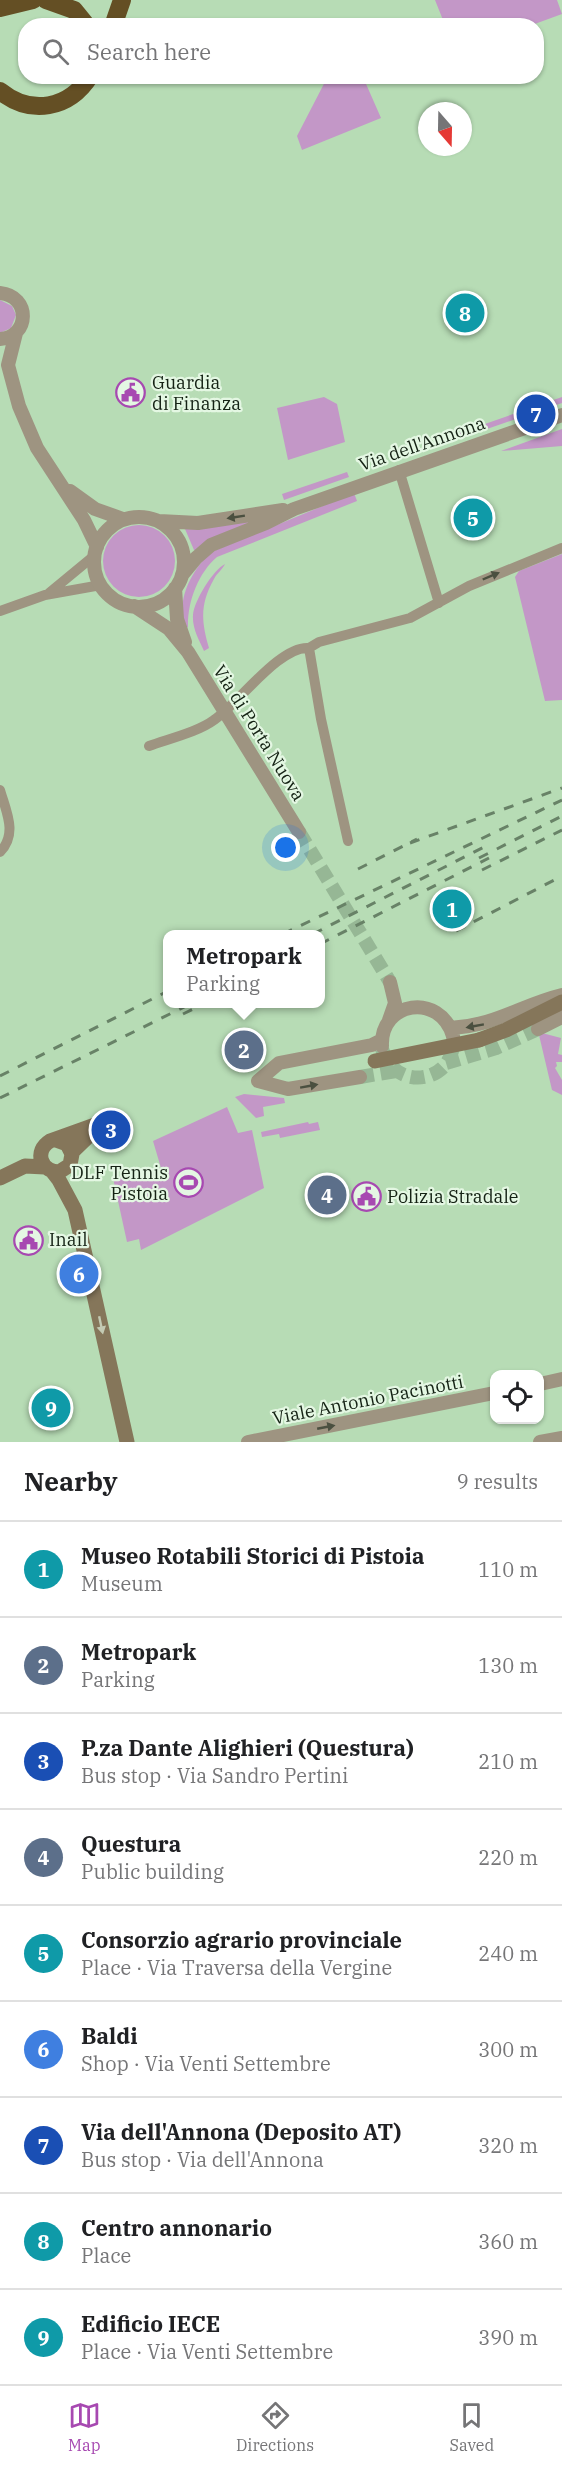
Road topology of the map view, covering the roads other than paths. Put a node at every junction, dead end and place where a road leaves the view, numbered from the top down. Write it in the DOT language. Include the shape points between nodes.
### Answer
graph roads {
  1 [pos="33,0"];
  2 [pos="46,0"];
  3 [pos="122,0"];
  4 [pos="0,8"];
  5 [pos="80,18"];
  6 [pos="116,18"];
  7 [pos="83,84"];
  8 [pos="0,91"];
  9 [pos="0,293"];
  10 [pos="16,333"];
  11 [pos="0,339"];
  12 [pos="0,352"];
  13 [pos="9,365"];
  14 [pos="562,415"];
  15 [pos="399,470"];
  16 [pos="62,485"];
  17 [pos="294,509"];
  18 [pos="123,519"];
  19 [pos="159,521"];
  20 [pos="562,548"];
  21 [pos="96,551"];
  22 [pos="182,575"];
  23 [pos="100,585"];
  24 [pos="175,588"];
  25 [pos="45,595"];
  26 [pos="439,603"];
  27 [pos="134,606"];
  28 [pos="0,611"];
  29 [pos="309,648"];
  30 [pos="188,652"];
  31 [pos="224,712"];
  32 [pos="149,747"];
  33 [pos="0,790"];
  34 [pos="299,832"];
  35 [pos="348,841"];
  36 [pos="0,852"];
  37 [pos="562,994"];
  38 [pos="562,1002"];
  39 [pos="422,1007"];
  40 [pos="562,1017"];
  41 [pos="386,1026"];
  42 [pos="538,1029"];
  43 [pos="380,1050"];
  44 [pos="360,1077"];
  45 [pos="56,1140"];
  46 [pos="72,1152"];
  47 [pos="48,1169"];
  48 [pos="0,1178"];
  49 [pos="562,1379"];
  50 [pos="544,1383"];
  51 [pos="490,1394"];
  52 [pos="127,1442"];
  53 [pos="248,1442"];
  1 -- 4 [label="highway"];
  2 -- 5 [label="highway" via="74,10"];
  3 -- 6 [label="highway"];
  7 -- 8 [label="highway" via="72,97 45,107 19,103"];
  9 -- 10 [label="street" via="12,296 22,308 23,323"];
  10 -- 11 [label="street"];
  10 -- 13 [label="street"];
  12 -- 13 [label="street"];
  13 -- 16 [label="street" via="28,429"];
  14 -- 15 [label="street, Via dell'Annona"];
  15 -- 17 [label="street, Via dell'Annona"];
  15 -- 26 [label="street"];
  16 -- 18 [label="street" via="95,509"];
  16 -- 21 [label="street"];
  17 -- 19 [label="street, Via dell'Annona, one-way" via="198,523"];
  17 -- 22 [label="street, Via dell'Annona" via="211,545"];
  18 -- 19 [label="street, Via dell'Annona" via="142,517"];
  18 -- 21 [label="street" via="107,530"];
  19 -- 22 [label="street, Via dell'Annona" via="174,533 182,547"];
  26 -- 20 [label="street, one-way" via="469,586"];
  21 -- 23 [label="street" via="95,572"];
  21 -- 25 [label="street"];
  22 -- 24 [label="street, Via dell'Annona"];
  23 -- 25 [label="street"];
  23 -- 27 [label="street" via="116,600"];
  24 -- 27 [label="street, Via dell'Annona" via="157,603"];
  24 -- 30 [label="street, Via di Porta Nuova" via="177,619"];
  25 -- 28 [label="street"];
  26 -- 29 [label="street" via="403,621 319,642"];
  27 -- 30 [label="street, Via di Porta Nuova" via="169,630"];
  29 -- 31 [label="street" via="290,653"];
  29 -- 35 [label="street"];
  30 -- 31 [label="street, Via di Porta Nuova"];
  31 -- 32 [label="street" via="212,722"];
  31 -- 34 [label="street, Via di Porta Nuova"];
  33 -- 36 [label="street" via="10,831"];
  37 -- 39 [label="street, one-way" via="492,1022 451,1032 437,1012"];
  38 -- 43 [label="main road, bridge" via="478,1040"];
  39 -- 41 [label="street" via="400,1011"];
  39 -- 41 [label="street" via="406,1001 390,982 395,1003"];
  40 -- 42 [label="street"];
  41 -- 43 [label="street"];
  43 -- 44 [label="street, one-way" via="368,1046 279,1063 258,1081 292,1088"];
  45 -- 46 [label="main road" via="67,1144"];
  45 -- 46 [label="main road" via="103,1122"];
  45 -- 47 [label="main road" via="41,1150 40,1158"];
  46 -- 47 [label="main road" via="72,1161 61,1171"];
  47 -- 48 [label="main road" via="25,1166"];
  47 -- 52 [label="main road, one-way" via="75,1210"];
  49 -- 50 [label="street"];
  53 -- 51 [label="street, Viale Antonio Pacinotti, one-way"];
}
